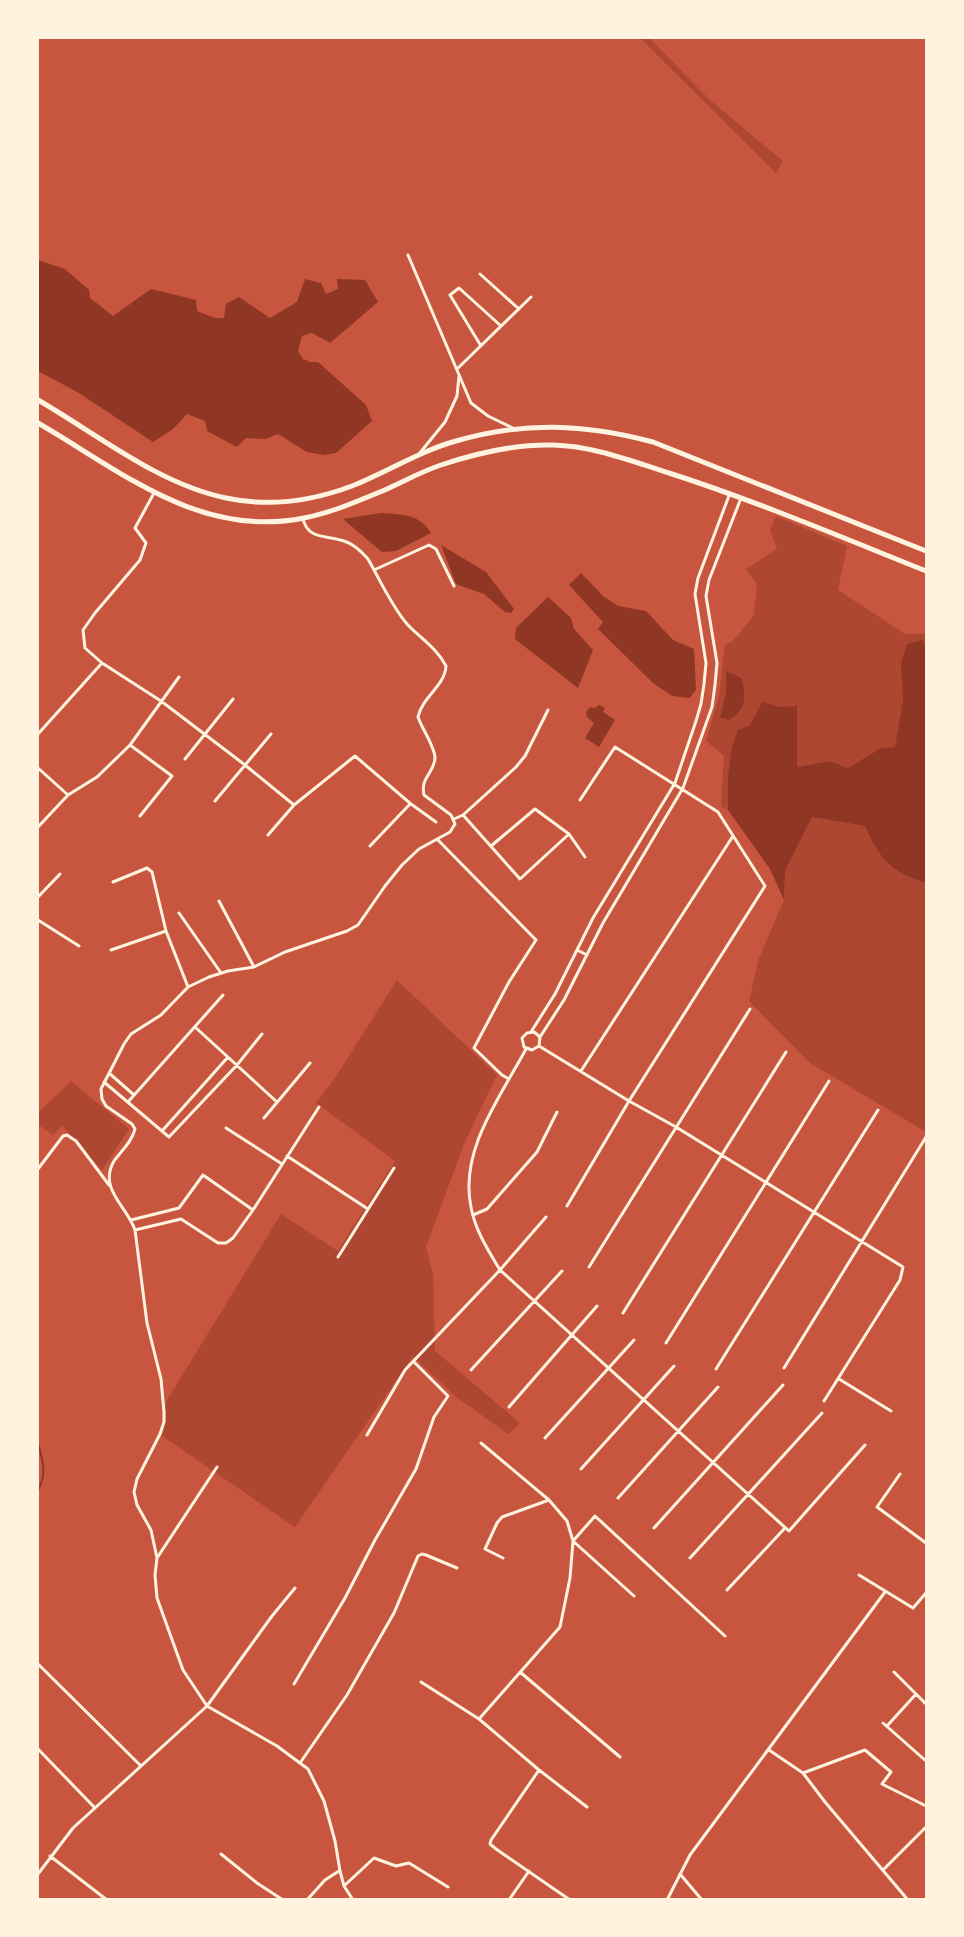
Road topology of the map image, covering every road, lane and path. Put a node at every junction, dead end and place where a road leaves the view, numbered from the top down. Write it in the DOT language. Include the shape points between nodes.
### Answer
graph roads {
  1 [pos="408,255"];
  2 [pos="480,274"];
  3 [pos="531,297"];
  4 [pos="519,309"];
  5 [pos="501,326"];
  6 [pos="481,346"];
  7 [pos="457,369"];
  8 [pos="459,374"];
  9 [pos="38,400"];
  10 [pos="38,423"];
  11 [pos="515,429"];
  12 [pos="418,456"];
  13 [pos="730,492"];
  14 [pos="154,493"];
  15 [pos="742,497"];
  16 [pos="303,519"];
  17 [pos="927,551"];
  18 [pos="374,570"];
  19 [pos="927,571"];
  20 [pos="454,586"];
  21 [pos="711,624"];
  22 [pos="700,626"];
  23 [pos="102,663"];
  24 [pos="178,677"];
  25 [pos="233,699"];
  26 [pos="161,700"];
  27 [pos="548,710"];
  28 [pos="38,734"];
  29 [pos="271,734"];
  30 [pos="204,735"];
  31 [pos="130,745"];
  32 [pos="185,759"];
  33 [pos="245,765"];
  34 [pos="38,768"];
  35 [pos="675,783"];
  36 [pos="683,788"];
  37 [pos="68,795"];
  38 [pos="580,800"];
  39 [pos="215,801"];
  40 [pos="411,804"];
  41 [pos="294,805"];
  42 [pos="463,815"];
  43 [pos="140,816"];
  44 [pos="454,819"];
  45 [pos="435,822"];
  46 [pos="38,828"];
  47 [pos="268,834"];
  48 [pos="569,834"];
  49 [pos="733,836"];
  50 [pos="437,839"];
  51 [pos="370,846"];
  52 [pos="491,846"];
  53 [pos="585,857"];
  54 [pos="623,868"];
  55 [pos="60,874"];
  56 [pos="633,874"];
  57 [pos="113,882"];
  58 [pos="38,897"];
  59 [pos="219,901"];
  60 [pos="179,913"];
  61 [pos="38,920"];
  62 [pos="166,931"];
  63 [pos="79,946"];
  64 [pos="111,950"];
  65 [pos="577,950"];
  66 [pos="587,955"];
  67 [pos="254,967"];
  68 [pos="220,973"];
  69 [pos="188,987"];
  70 [pos="224,995"];
  71 [pos="750,1009"];
  72 [pos="195,1027"];
  73 [pos="531,1032"];
  74 [pos="262,1034"];
  75 [pos="540,1037"];
  76 [pos="540,1046"];
  77 [pos="526,1049"];
  78 [pos="786,1052"];
  79 [pos="228,1056"];
  80 [pos="310,1063"];
  81 [pos="237,1065"];
  82 [pos="581,1071"];
  83 [pos="109,1073"];
  84 [pos="509,1079"];
  85 [pos="829,1081"];
  86 [pos="104,1082"];
  87 [pos="134,1095"];
  88 [pos="629,1101"];
  89 [pos="128,1102"];
  90 [pos="277,1102"];
  91 [pos="319,1107"];
  92 [pos="878,1110"];
  93 [pos="557,1112"];
  94 [pos="264,1118"];
  95 [pos="676,1127"];
  96 [pos="225,1128"];
  97 [pos="162,1131"];
  98 [pos="927,1137"];
  99 [pos="721,1155"];
  100 [pos="287,1156"];
  101 [pos="282,1164"];
  102 [pos="394,1168"];
  103 [pos="38,1169"];
  104 [pos="766,1182"];
  105 [pos="109,1185"];
  106 [pos="567,1206"];
  107 [pos="368,1209"];
  108 [pos="253,1210"];
  109 [pos="814,1211"];
  110 [pos="473,1215"];
  111 [pos="546,1217"];
  112 [pos="131,1220"];
  113 [pos="135,1230"];
  114 [pos="861,1241"];
  115 [pos="338,1257"];
  116 [pos="589,1267"];
  117 [pos="500,1270"];
  118 [pos="562,1271"];
  119 [pos="534,1302"];
  120 [pos="597,1306"];
  121 [pos="623,1313"];
  122 [pos="572,1335"];
  123 [pos="634,1340"];
  124 [pos="666,1343"];
  125 [pos="414,1362"];
  126 [pos="674,1366"];
  127 [pos="608,1368"];
  128 [pos="784,1368"];
  129 [pos="716,1369"];
  130 [pos="471,1370"];
  131 [pos="839,1379"];
  132 [pos="783,1385"];
  133 [pos="718,1387"];
  134 [pos="643,1400"];
  135 [pos="824,1401"];
  136 [pos="508,1407"];
  137 [pos="891,1411"];
  138 [pos="822,1413"];
  139 [pos="679,1432"];
  140 [pos="367,1435"];
  141 [pos="545,1438"];
  142 [pos="481,1443"];
  143 [pos="865,1446"];
  144 [pos="713,1463"];
  145 [pos="217,1467"];
  146 [pos="581,1469"];
  147 [pos="900,1474"];
  148 [pos="748,1494"];
  149 [pos="618,1497"];
  150 [pos="549,1500"];
  151 [pos="654,1528"];
  152 [pos="785,1528"];
  153 [pos="573,1541"];
  154 [pos="927,1543"];
  155 [pos="157,1558"];
  156 [pos="502,1558"];
  157 [pos="690,1558"];
  158 [pos="458,1568"];
  159 [pos="859,1575"];
  160 [pos="295,1588"];
  161 [pos="727,1590"];
  162 [pos="885,1592"];
  163 [pos="927,1593"];
  164 [pos="634,1596"];
  165 [pos="725,1636"];
  166 [pos="38,1664"];
  167 [pos="520,1672"];
  168 [pos="894,1672"];
  169 [pos="421,1682"];
  170 [pos="294,1684"];
  171 [pos="917,1694"];
  172 [pos="927,1704"];
  173 [pos="207,1706"];
  174 [pos="479,1719"];
  175 [pos="883,1723"];
  176 [pos="887,1726"];
  177 [pos="38,1749"];
  178 [pos="769,1750"];
  179 [pos="620,1757"];
  180 [pos="927,1761"];
  181 [pos="300,1763"];
  182 [pos="141,1766"];
  183 [pos="539,1770"];
  184 [pos="803,1773"];
  185 [pos="927,1806"];
  186 [pos="587,1807"];
  187 [pos="95,1808"];
  188 [pos="927,1827"];
  189 [pos="221,1854"];
  190 [pos="50,1856"];
  191 [pos="883,1870"];
  192 [pos="340,1871"];
  193 [pos="528,1871"];
  194 [pos="38,1874"];
  195 [pos="680,1874"];
  196 [pos="344,1886"];
  197 [pos="448,1887"];
  198 [pos="107,1899"];
  199 [pos="283,1899"];
  200 [pos="307,1899"];
  201 [pos="353,1899"];
  202 [pos="509,1899"];
  203 [pos="570,1899"];
  204 [pos="668,1899"];
  205 [pos="702,1899"];
  206 [pos="908,1899"];
  1 -- 7 [label="street"];
  2 -- 4 [label="street"];
  3 -- 4 [label="street"];
  4 -- 5 [label="street"];
  5 -- 6 [label="street"];
  5 -- 6 [label="street" via="459,288 450,295"];
  6 -- 7 [label="street"];
  7 -- 8 [label="street"];
  8 -- 11 [label="street" via="471,403"];
  8 -- 12 [label="street" via="457,396 445,422"];
  9 -- 12 [label="main road" via="181,484 226,498 267,503 298,500 351,486"];
  10 -- 14 [label="main road"];
  11 -- 12 [label="main road" via="455,441"];
  11 -- 17 [label="main road" via="566,426 653,442"];
  13 -- 15 [label="main road"];
  13 -- 16 [label="main road" via="597,451 555,445 525,446 440,465"];
  13 -- 22 [label="street" via="698,578 695,594"];
  14 -- 16 [label="main road" via="223,519"];
  14 -- 23 [label="street" via="135,528 146,543 140,560 83,630 85,648"];
  15 -- 19 [label="main road"];
  15 -- 21 [label="street" via="708,580 706,596"];
  16 -- 18 [label="street" via="310,532 353,545"];
  18 -- 20 [label="street" via="429,545 436,549"];
  18 -- 44 [label="street" via="405,620 446,666 446,674 423,703 418,717 435,754 423,783 424,795"];
  21 -- 22 [label="street"];
  21 -- 36 [label="street" via="717,663 712,707"];
  22 -- 35 [label="street" via="706,663 701,704"];
  23 -- 26 [label="street"];
  23 -- 28 [label="street"];
  24 -- 26 [label="street"];
  25 -- 30 [label="street"];
  26 -- 30 [label="street"];
  26 -- 31 [label="street"];
  27 -- 42 [label="street" via="525,756"];
  29 -- 33 [label="street"];
  30 -- 32 [label="street"];
  30 -- 33 [label="street"];
  31 -- 37 [label="street" via="97,777"];
  31 -- 43 [label="street" via="172,776"];
  33 -- 39 [label="street"];
  33 -- 41 [label="street"];
  34 -- 37 [label="street"];
  35 -- 36 [label="street"];
  35 -- 38 [label="street" via="615,747"];
  35 -- 54 [label="street"];
  36 -- 49 [label="street" via="718,812"];
  36 -- 56 [label="street"];
  37 -- 46 [label="street"];
  40 -- 41 [label="street" via="355,756"];
  40 -- 45 [label="street"];
  40 -- 51 [label="street"];
  41 -- 47 [label="street"];
  42 -- 44 [label="street"];
  42 -- 52 [label="street"];
  44 -- 50 [label="street" via="453,828"];
  48 -- 52 [label="street" via="535,809"];
  48 -- 52 [label="street" via="520,879"];
  48 -- 53 [label="street"];
  49 -- 82 [label="street"];
  49 -- 88 [label="street" via="765,886"];
  50 -- 67 [label="street" via="402,865 358,925"];
  50 -- 84 [label="street" via="536,940 474,1048"];
  54 -- 56 [label="street"];
  54 -- 65 [label="street"];
  55 -- 58 [label="street"];
  56 -- 66 [label="street"];
  57 -- 62 [label="street" via="149,868"];
  59 -- 67 [label="street"];
  60 -- 68 [label="street"];
  61 -- 63 [label="street"];
  62 -- 64 [label="street"];
  62 -- 69 [label="street"];
  65 -- 66 [label="street"];
  65 -- 73 [label="street"];
  66 -- 75 [label="street"];
  67 -- 68 [label="street"];
  68 -- 69 [label="street"];
  69 -- 83 [label="street" via="161,1015 131,1034"];
  70 -- 72 [label="street"];
  71 -- 95 [label="street"];
  72 -- 79 [label="street"];
  72 -- 87 [label="street"];
  73 -- 75 [label="street"];
  73 -- 77 [label="street" via="522,1038"];
  74 -- 81 [label="street"];
  75 -- 76 [label="street"];
  76 -- 77 [label="street"];
  76 -- 82 [label="street"];
  77 -- 84 [label="street"];
  78 -- 99 [label="street"];
  79 -- 81 [label="street"];
  79 -- 97 [label="street"];
  80 -- 90 [label="street"];
  81 -- 90 [label="street"];
  81 -- 97 [label="street" via="169,1137"];
  82 -- 88 [label="street"];
  83 -- 86 [label="street"];
  83 -- 87 [label="street"];
  84 -- 110 [label="street" via="476,1148 469,1186"];
  85 -- 104 [label="street"];
  86 -- 89 [label="street"];
  86 -- 105 [label="street" via="101,1089 106,1106 135,1129 114,1163"];
  87 -- 89 [label="street"];
  88 -- 95 [label="street"];
  88 -- 106 [label="street"];
  89 -- 97 [label="street"];
  90 -- 94 [label="street"];
  91 -- 100 [label="street"];
  92 -- 109 [label="street"];
  93 -- 110 [label="street" via="537,1152 486,1209"];
  95 -- 99 [label="street"];
  95 -- 116 [label="street"];
  96 -- 101 [label="street"];
  98 -- 114 [label="street"];
  99 -- 104 [label="street"];
  99 -- 121 [label="street"];
  100 -- 101 [label="street"];
  100 -- 107 [label="street"];
  101 -- 108 [label="street"];
  102 -- 107 [label="street"];
  103 -- 105 [label="street" via="67,1135 76,1141"];
  104 -- 109 [label="street"];
  104 -- 124 [label="street"];
  105 -- 112 [label="street"];
  107 -- 115 [label="street"];
  108 -- 112 [label="street" via="203,1174 179,1208"];
  108 -- 113 [label="street" via="225,1243 218,1243 181,1219"];
  109 -- 114 [label="street"];
  109 -- 129 [label="street"];
  110 -- 117 [label="street"];
  111 -- 117 [label="street"];
  112 -- 113 [label="street"];
  113 -- 155 [label="street" via="147,1323 161,1379 164,1422 134,1492 151,1530"];
  114 -- 128 [label="street"];
  114 -- 131 [label="street" via="903,1267 900,1280"];
  117 -- 119 [label="street"];
  117 -- 125 [label="street"];
  118 -- 119 [label="street"];
  119 -- 122 [label="street"];
  119 -- 130 [label="street"];
  120 -- 122 [label="street"];
  122 -- 127 [label="street"];
  122 -- 136 [label="street"];
  123 -- 127 [label="street"];
  125 -- 140 [label="street" via="405,1370"];
  125 -- 170 [label="street" via="448,1396 434,1417 416,1469"];
  126 -- 134 [label="street"];
  127 -- 134 [label="street"];
  127 -- 141 [label="street"];
  131 -- 135 [label="street"];
  131 -- 137 [label="street"];
  132 -- 144 [label="street"];
  133 -- 139 [label="street"];
  134 -- 139 [label="street"];
  134 -- 146 [label="street"];
  138 -- 148 [label="street"];
  139 -- 144 [label="street"];
  139 -- 149 [label="street"];
  142 -- 150 [label="street"];
  143 -- 152 [label="street" via="789,1531"];
  144 -- 148 [label="street"];
  144 -- 151 [label="street"];
  145 -- 155 [label="street"];
  147 -- 154 [label="street" via="877,1507"];
  148 -- 152 [label="street"];
  148 -- 157 [label="street"];
  150 -- 153 [label="street" via="567,1521"];
  150 -- 156 [label="street" via="502,1517 497,1523 485,1549"];
  152 -- 161 [label="street"];
  153 -- 164 [label="street"];
  153 -- 165 [label="street" via="595,1516"];
  153 -- 167 [label="street" via="560,1627"];
  155 -- 173 [label="street" via="157,1598 183,1670"];
  158 -- 181 [label="street" via="426,1555 418,1556 394,1613 347,1695"];
  159 -- 162 [label="street"];
  160 -- 173 [label="street"];
  162 -- 163 [label="street" via="913,1608"];
  162 -- 178 [label="street"];
  166 -- 182 [label="street"];
  167 -- 174 [label="street"];
  167 -- 179 [label="street"];
  168 -- 171 [label="street"];
  169 -- 174 [label="street"];
  171 -- 172 [label="street"];
  171 -- 176 [label="street"];
  173 -- 181 [label="street"];
  173 -- 182 [label="street"];
  174 -- 183 [label="street"];
  175 -- 176 [label="street"];
  176 -- 180 [label="street"];
  177 -- 187 [label="street"];
  178 -- 184 [label="street"];
  178 -- 195 [label="street"];
  181 -- 192 [label="street" via="308,1769 324,1801"];
  182 -- 187 [label="street"];
  183 -- 186 [label="street"];
  183 -- 193 [label="street" via="490,1844"];
  184 -- 185 [label="street" via="864,1750 891,1772 882,1784"];
  184 -- 191 [label="street"];
  187 -- 190 [label="street"];
  188 -- 191 [label="street"];
  189 -- 199 [label="street"];
  190 -- 194 [label="street"];
  190 -- 198 [label="street"];
  191 -- 206 [label="street"];
  192 -- 196 [label="street"];
  192 -- 200 [label="street"];
  193 -- 202 [label="street"];
  193 -- 203 [label="street"];
  195 -- 204 [label="street"];
  195 -- 205 [label="street"];
  196 -- 197 [label="street" via="375,1858 396,1866 409,1863"];
  196 -- 201 [label="street"];
}
